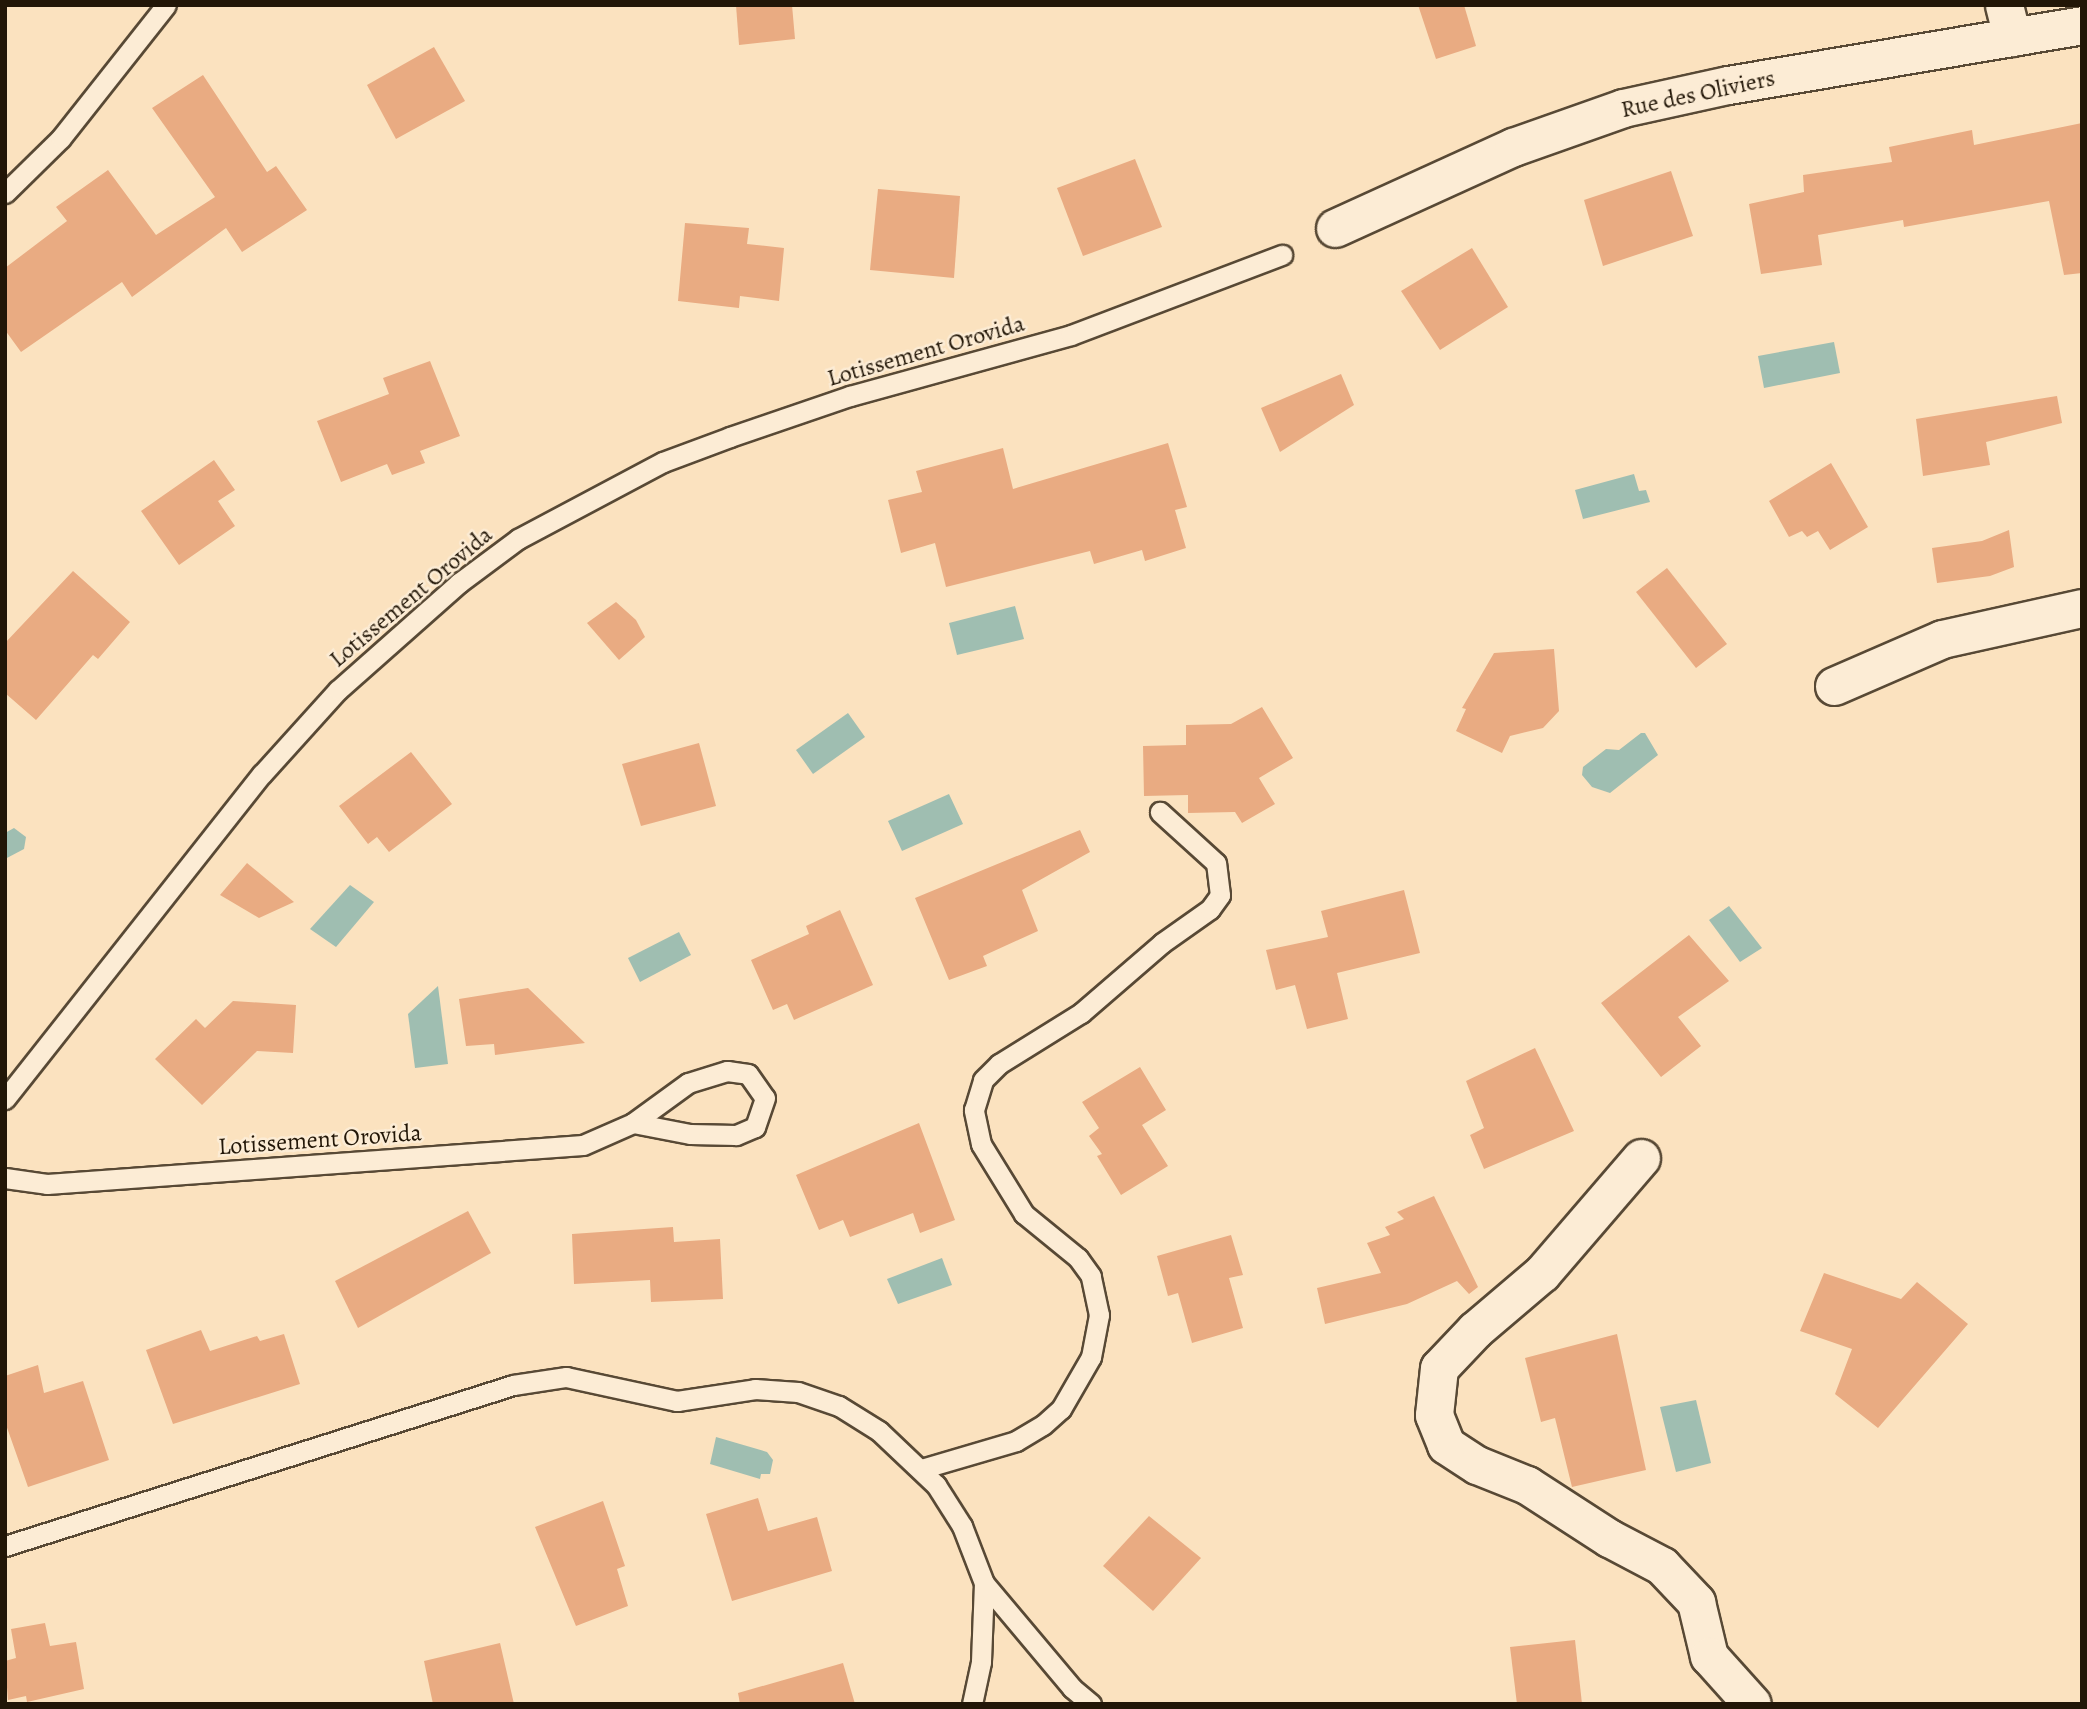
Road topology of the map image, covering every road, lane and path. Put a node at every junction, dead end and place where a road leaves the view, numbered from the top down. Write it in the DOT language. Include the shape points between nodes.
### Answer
graph roads {
  1 [pos="166,5"];
  2 [pos="2008,21"];
  3 [pos="2082,25"];
  4 [pos="5,193"];
  5 [pos="1335,228"];
  6 [pos="1283,255"];
  7 [pos="2082,608"];
  8 [pos="1834,686"];
  9 [pos="1160,812"];
  10 [pos="5,1099"];
  11 [pos="633,1123"];
  12 [pos="1641,1158"];
  13 [pos="5,1178"];
  14 [pos="921,1469"];
  15 [pos="5,1546"];
  16 [pos="984,1583"];
  17 [pos="972,1704"];
  18 [pos="1091,1704"];
  19 [pos="1752,1704"];
  1 -- 4 [label="lane" via="61,138"];
  2 -- 3 [label="street, Rue des Oliviers"];
  2 -- 5 [label="street, Rue des Oliviers" via="1623,108 1513,147"];
  6 -- 10 [label="lane, Lotissement Orovida" via="1071,335 850,396 708,445 583,501 518,539 438,601 338,690 262,774"];
  7 -- 8 [label="street" via="1942,639"];
  9 -- 14 [label="lane" via="1216,863 1220,895 1210,909 1162,943 1081,1013 999,1063 984,1080 974,1110 981,1144 1024,1214 1078,1258 1091,1276 1099,1315 1091,1357 1061,1409 1043,1425 1016,1441"];
  11 -- 11 [label="lane, Lotissement Orovida" via="688,1083 709,1074 748,1074 765,1098 755,1127 736,1135 691,1134"];
  11 -- 13 [label="lane, Lotissement Orovida" via="602,1139 559,1147 47,1184"];
  12 -- 19 [label="street" via="1542,1273 1475,1330 1439,1368 1434,1415 1446,1445 1477,1465 1527,1485 1662,1566 1696,1602 1709,1656"];
  14 -- 15 [label="lane" via="860,1416 798,1392 755,1389 677,1401 590,1381 544,1379 493,1391"];
  14 -- 16 [label="lane" via="962,1526"];
  16 -- 17 [label="lane" via="981,1662"];
  16 -- 18 [label="lane" via="1072,1688"];
}
